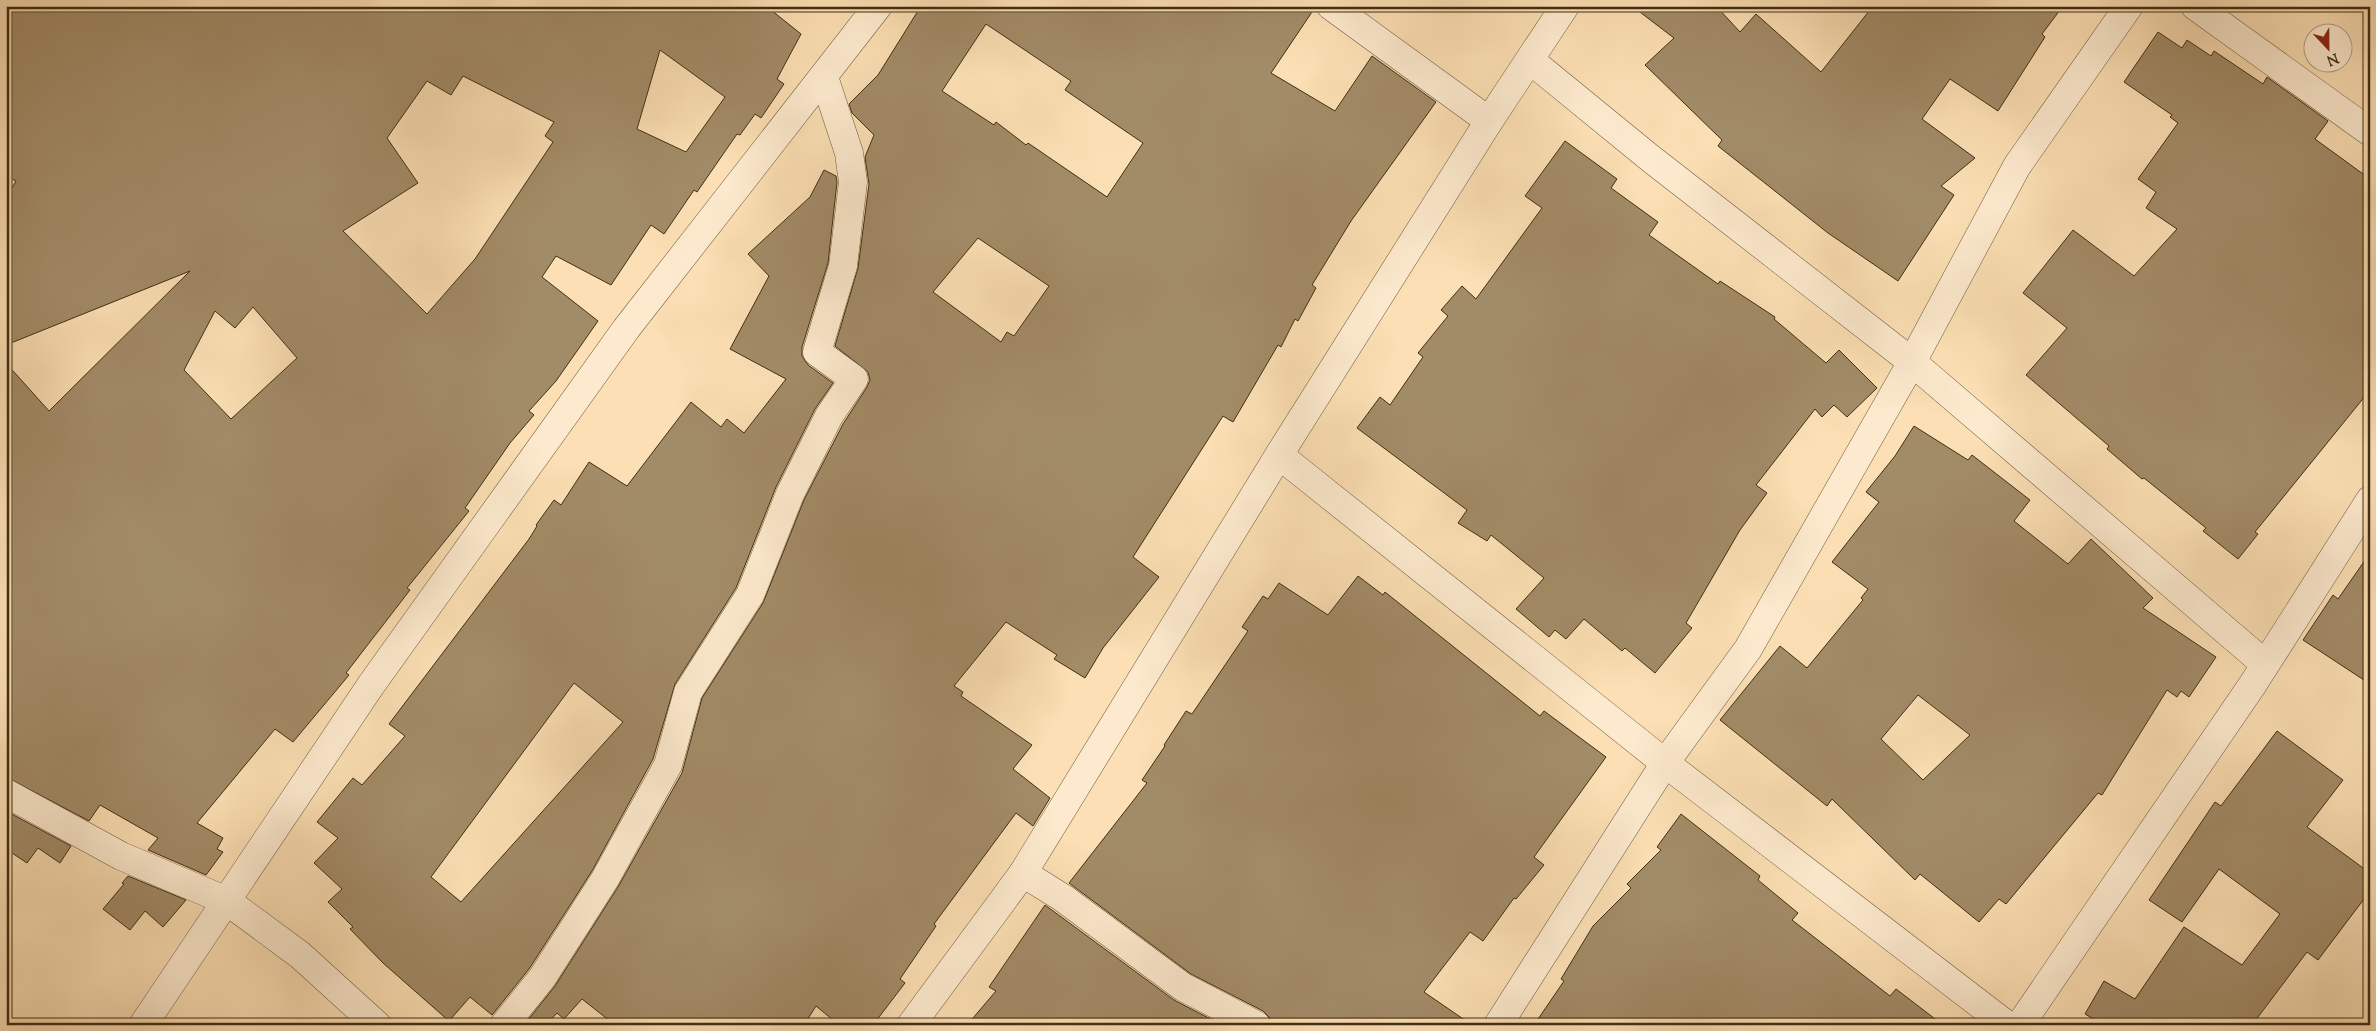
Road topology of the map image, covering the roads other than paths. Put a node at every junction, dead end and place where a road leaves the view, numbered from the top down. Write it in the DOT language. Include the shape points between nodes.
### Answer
graph roads {
  1 [pos="878,6"];
  2 [pos="1331,6"];
  3 [pos="1565,6"];
  4 [pos="2129,6"];
  5 [pos="2195,6"];
  6 [pos="1530,60"];
  7 [pos="824,77"];
  8 [pos="1489,121"];
  9 [pos="2370,132"];
  10 [pos="1912,362"];
  11 [pos="1279,455"];
  12 [pos="2370,500"];
  13 [pos="2265,664"];
  14 [pos="1665,763"];
  15 [pos="6,793"];
  16 [pos="1023,873"];
  17 [pos="227,901"];
  18 [pos="143,1025"];
  19 [pos="377,1025"];
  20 [pos="504,1025"];
  21 [pos="911,1025"];
  22 [pos="1256,1025"];
  23 [pos="1498,1025"];
  24 [pos="2007,1025"];
  25 [pos="2020,1025"];
  1 -- 7 [label="street"];
  2 -- 8 [label="street"];
  3 -- 6 [label="street"];
  4 -- 10 [label="street" via="2017,166"];
  5 -- 9 [label="street"];
  6 -- 8 [label="street"];
  6 -- 10 [label="street"];
  7 -- 17 [label="street" via="626,329 371,685"];
  7 -- 20 [label="street" via="849,153 853,182 843,266 817,352 854,380 830,416 790,494 750,595 688,692 668,765 594,896 542,978"];
  8 -- 11 [label="street"];
  10 -- 13 [label="street"];
  10 -- 14 [label="street" via="1748,650"];
  11 -- 14 [label="street"];
  11 -- 16 [label="street"];
  12 -- 13 [label="street"];
  13 -- 25 [label="street"];
  14 -- 23 [label="street"];
  14 -- 24 [label="street"];
  15 -- 17 [label="street" via="121,856"];
  16 -- 21 [label="street"];
  16 -- 22 [label="street" via="1063,898 1183,987"];
  17 -- 18 [label="street"];
  17 -- 19 [label="street" via="300,955"];
}
